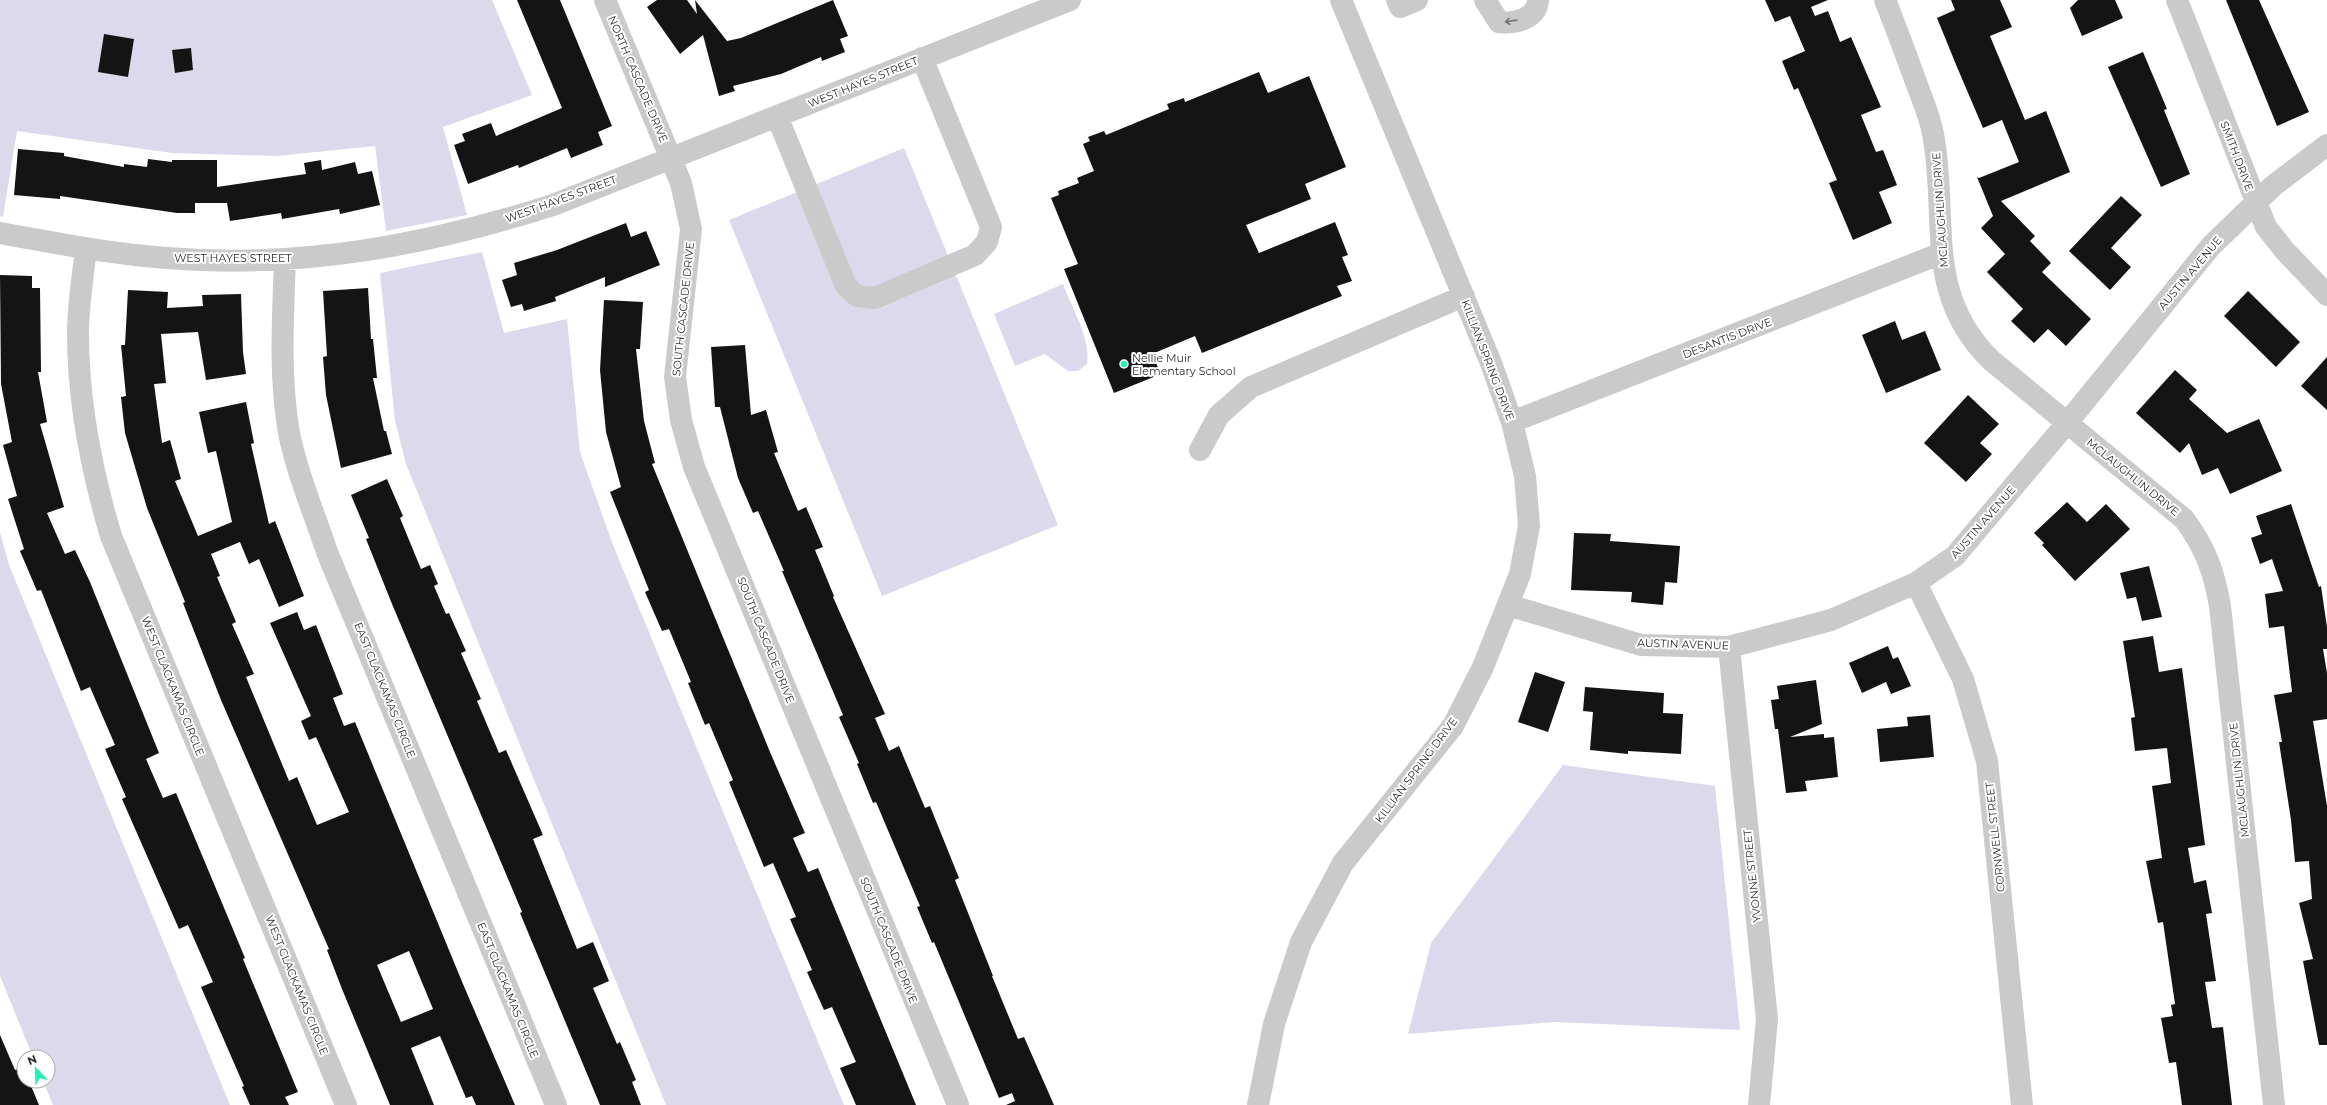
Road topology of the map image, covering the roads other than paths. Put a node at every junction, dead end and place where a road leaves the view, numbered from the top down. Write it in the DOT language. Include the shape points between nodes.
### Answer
graph roads {
  1 [pos="605,0"];
  2 [pos="1070,0"];
  3 [pos="1341,0"];
  4 [pos="1397,0"];
  5 [pos="1417,0"];
  6 [pos="1486,0"];
  7 [pos="1538,0"];
  8 [pos="1885,0"];
  9 [pos="2177,0"];
  10 [pos="922,58"];
  11 [pos="777,116"];
  12 [pos="2327,145"];
  13 [pos="671,158"];
  14 [pos="2255,202"];
  15 [pos="0,233"];
  16 [pos="86,248"];
  17 [pos="1942,253"];
  18 [pos="285,260"];
  19 [pos="2327,295"];
  20 [pos="1464,296"];
  21 [pos="1512,422"];
  22 [pos="2067,423"];
  23 [pos="1200,450"];
  24 [pos="1916,583"];
  25 [pos="1508,605"];
  26 [pos="1729,647"];
  27 [pos="346,1105"];
  28 [pos="556,1105"];
  29 [pos="958,1105"];
  30 [pos="1258,1105"];
  31 [pos="1759,1105"];
  32 [pos="2022,1105"];
  33 [pos="2274,1105"];
  1 -- 13 [label="street, NORTH CASCADE DRIVE"];
  2 -- 10 [label="street, WEST HAYES STREET"];
  3 -- 20 [label="street, KILLIAN SPRING DRIVE"];
  4 -- 5 [label="street" via="1400,7"];
  7 -- 6 [label="street, one-way" via="1529,17 1510,23 1499,22"];
  8 -- 17 [label="street, MCLAUGHLIN DRIVE" via="1933,134"];
  9 -- 14 [label="street, SMITH DRIVE"];
  10 -- 11 [label="street, WEST HAYES STREET"];
  10 -- 11 [label="street" via="991,227 987,242 975,255 875,298 858,296 846,286"];
  11 -- 13 [label="street, WEST HAYES STREET"];
  12 -- 14 [label="street, AUSTIN AVENUE" via="2283,177"];
  13 -- 18 [label="street, WEST HAYES STREET" via="553,204 470,230 376,250"];
  13 -- 29 [label="street, SOUTH CASCADE DRIVE" via="681,183 691,229 675,377 681,420 694,467"];
  14 -- 19 [label="street, SMITH DRIVE" via="2266,227 2276,240"];
  14 -- 22 [label="street, AUSTIN AVENUE" via="2212,246"];
  15 -- 16 [label="street, WEST HAYES STREET"];
  16 -- 18 [label="street, WEST HAYES STREET" via="168,258"];
  16 -- 27 [label="street, WEST CLACKAMAS CIRCLE" via="78,331 80,392 88,445 109,528"];
  17 -- 21 [label="street, DESANTIS DRIVE"];
  17 -- 22 [label="street, MCLAUGHLIN DRIVE" via="1946,286 1970,339 1992,361"];
  18 -- 28 [label="street, EAST CLACKAMAS CIRCLE" via="282,334 284,390 289,434 304,485 330,559"];
  20 -- 21 [label="street, KILLIAN SPRING DRIVE"];
  20 -- 23 [label="street" via="1251,387 1219,415"];
  21 -- 25 [label="street, KILLIAN SPRING DRIVE" via="1525,476 1529,526 1520,574"];
  22 -- 24 [label="street, AUSTIN AVENUE" via="1955,556"];
  22 -- 33 [label="street, MCLAUGHLIN DRIVE" via="2184,519 2198,538 2212,569 2220,606"];
  24 -- 26 [label="street, AUSTIN AVENUE" via="1831,620"];
  24 -- 32 [label="street, CORNWELL STREET" via="1963,679 1988,762"];
  25 -- 26 [label="street, AUSTIN AVENUE" via="1641,645"];
  25 -- 30 [label="street, KILLIAN SPRING DRIVE" via="1483,667 1453,726 1343,863 1301,942 1274,1024"];
  26 -- 31 [label="street, YVONNE STREET" via="1767,1019"];
}
